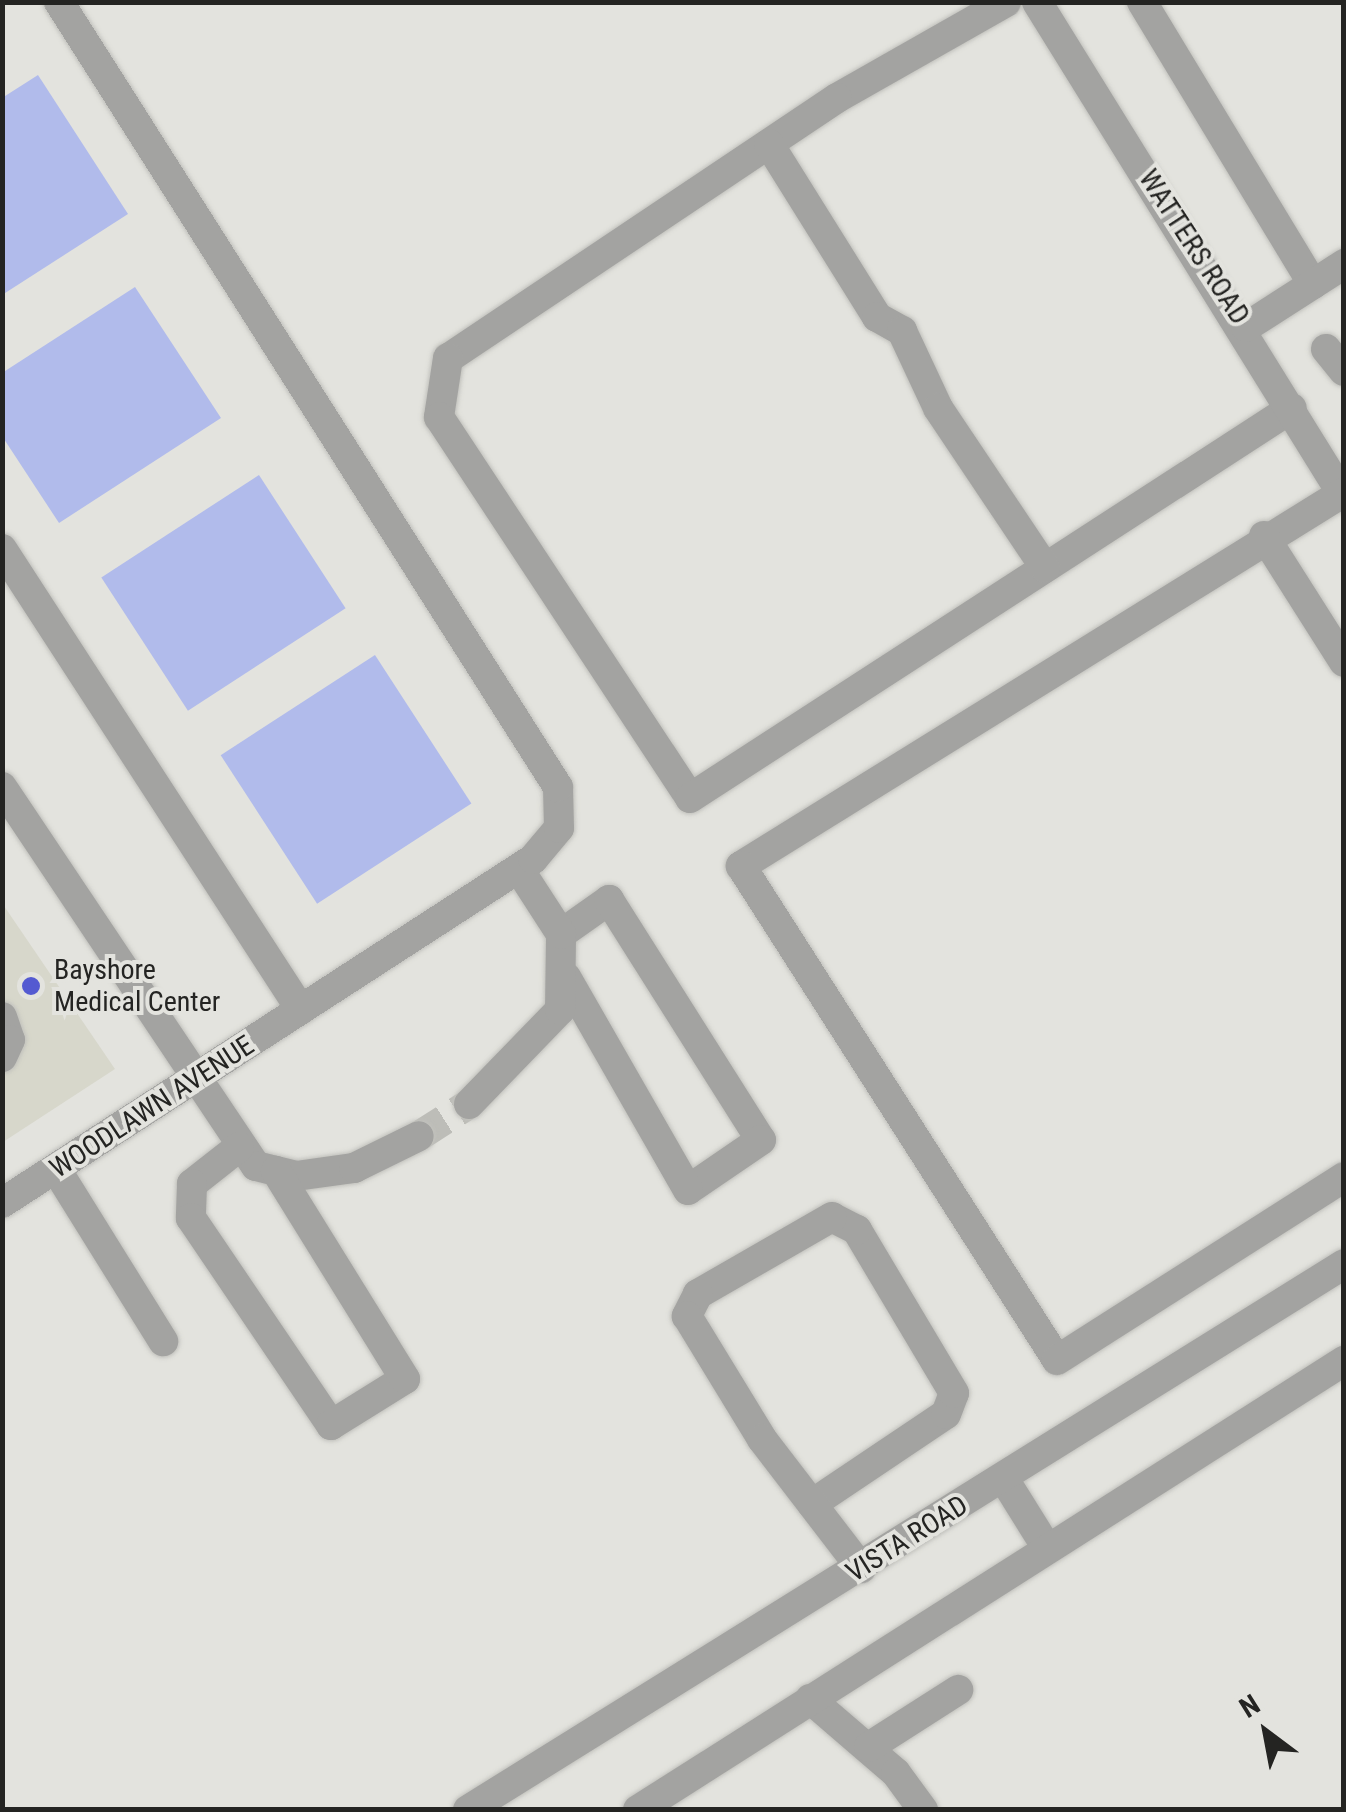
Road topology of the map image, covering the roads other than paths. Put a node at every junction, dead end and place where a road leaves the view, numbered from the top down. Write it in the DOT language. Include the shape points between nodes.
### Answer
graph roads {
  1 [pos="59,2"];
  2 [pos="1006,2"];
  3 [pos="1036,2"];
  4 [pos="1142,2"];
  5 [pos="769,144"];
  6 [pos="1344,264"];
  7 [pos="1313,284"];
  8 [pos="1246,327"];
  9 [pos="1292,408"];
  10 [pos="1343,495"];
  11 [pos="1264,536"];
  12 [pos="2,549"];
  13 [pos="1045,568"];
  14 [pos="1344,662"];
  15 [pos="2,786"];
  16 [pos="519,869"];
  17 [pos="561,934"];
  18 [pos="566,977"];
  19 [pos="300,1010"];
  20 [pos="2,1016"];
  21 [pos="2,1057"];
  22 [pos="194,1079"];
  23 [pos="468,1104"];
  24 [pos="419,1136"];
  25 [pos="239,1147"];
  26 [pos="56,1169"];
  27 [pos="276,1172"];
  28 [pos="1339,1190"];
  29 [pos="2,1203"];
  30 [pos="1344,1264"];
  31 [pos="162,1341"];
  32 [pos="1344,1361"];
  33 [pos="1004,1479"];
  34 [pos="812,1504"];
  35 [pos="1047,1548"];
  36 [pos="862,1568"];
  37 [pos="958,1690"];
  38 [pos="810,1699"];
  39 [pos="869,1747"];
  40 [pos="468,1810"];
  41 [pos="638,1810"];
  42 [pos="923,1810"];
  1 -- 16 [label="street, WOODLAWN AVENUE" via="558,787 559,828"];
  2 -- 5 [label="street"];
  3 -- 8 [label="street, WATTERS ROAD"];
  4 -- 7 [label="street"];
  5 -- 13 [label="street" via="877,317 902,331 938,408"];
  5 -- 13 [label="street" via="448,358 439,417 690,798"];
  6 -- 7 [label="street"];
  7 -- 8 [label="street"];
  8 -- 9 [label="street, WATTERS ROAD"];
  9 -- 10 [label="street, WATTERS ROAD"];
  9 -- 13 [label="street"];
  10 -- 11 [label="street"];
  11 -- 14 [label="street"];
  11 -- 28 [label="street" via="741,866 1058,1360"];
  12 -- 19 [label="street"];
  15 -- 22 [label="street"];
  16 -- 17 [label="street"];
  16 -- 19 [label="street, WOODLAWN AVENUE"];
  17 -- 18 [label="street"];
  17 -- 18 [label="street" via="609,900 762,1140 688,1190"];
  18 -- 23 [label="street" via="560,1010 541,1038"];
  19 -- 22 [label="street, WOODLAWN AVENUE"];
  20 -- 21 [label="street" via="10,1040"];
  22 -- 25 [label="street"];
  22 -- 26 [label="street, WOODLAWN AVENUE"];
  24 -- 27 [label="street" via="354,1168"];
  25 -- 27 [label="street"];
  25 -- 27 [label="street" via="192,1184 191,1218 330,1425 405,1379"];
  26 -- 29 [label="street, WOODLAWN AVENUE"];
  26 -- 31 [label="street"];
  30 -- 33 [label="street, VISTA ROAD"];
  32 -- 35 [label="street"];
  33 -- 35 [label="street"];
  33 -- 36 [label="street, VISTA ROAD"];
  34 -- 34 [label="street" via="687,1316 698,1294 832,1217 857,1230 954,1393 946,1414"];
  34 -- 36 [label="street"];
  35 -- 38 [label="street"];
  36 -- 40 [label="street, VISTA ROAD"];
  37 -- 39 [label="street"];
  38 -- 39 [label="street"];
  38 -- 41 [label="street"];
  39 -- 42 [label="street"];
}
